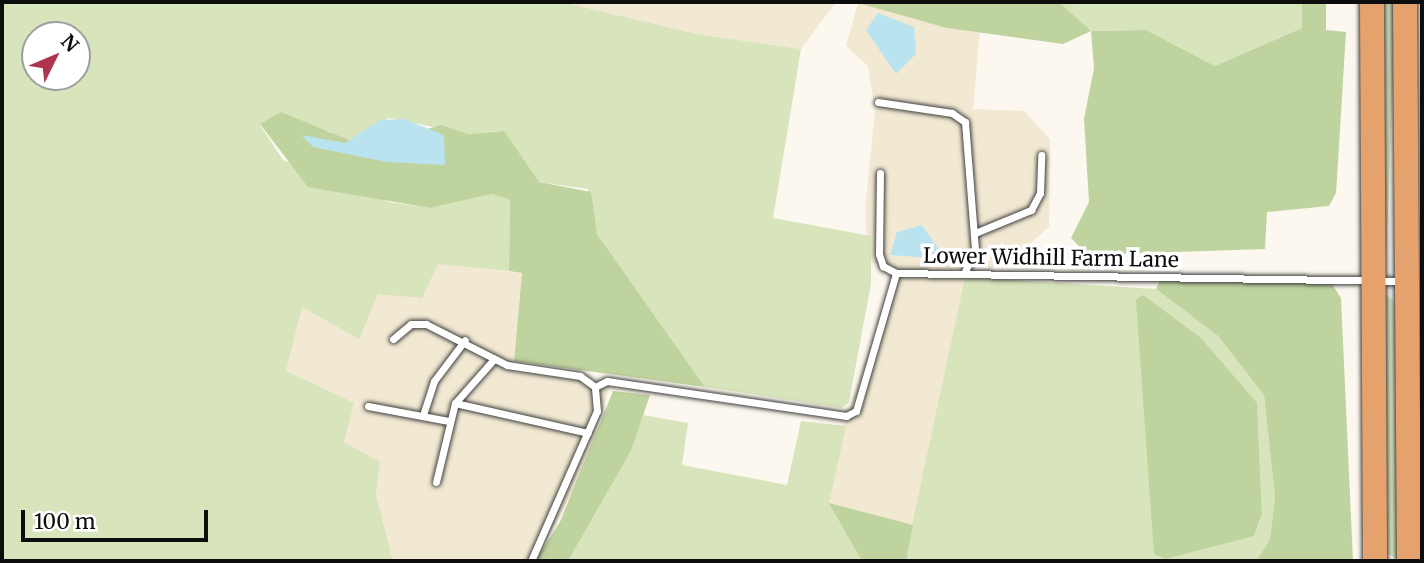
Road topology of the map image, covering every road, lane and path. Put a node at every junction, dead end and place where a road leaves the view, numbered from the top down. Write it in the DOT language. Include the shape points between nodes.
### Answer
graph roads {
  1 [pos="1372,2"];
  2 [pos="1405,2"];
  3 [pos="878,102"];
  4 [pos="1041,155"];
  5 [pos="880,173"];
  6 [pos="975,233"];
  7 [pos="965,271"];
  8 [pos="896,273"];
  9 [pos="1406,281"];
  10 [pos="1374,282"];
  11 [pos="393,340"];
  12 [pos="465,340"];
  13 [pos="494,359"];
  14 [pos="595,387"];
  15 [pos="455,403"];
  16 [pos="368,407"];
  17 [pos="423,415"];
  18 [pos="449,421"];
  19 [pos="588,433"];
  20 [pos="436,482"];
  21 [pos="531,561"];
  22 [pos="1375,561"];
  23 [pos="1409,561"];
  1 -- 10 [label="highway"];
  2 -- 9 [label="highway"];
  3 -- 6 [label="lane" via="952,113 965,122"];
  4 -- 6 [label="lane" via="1040,193 1031,210"];
  5 -- 8 [label="lane" via="879,254 883,266"];
  6 -- 7 [label="lane" via="974,259"];
  7 -- 8 [label="lane, Lower Widhill Farm Lane"];
  7 -- 10 [label="lane, Lower Widhill Farm Lane"];
  8 -- 14 [label="lane, Lower Widhill Farm Lane" via="852,415 607,382"];
  9 -- 10 [label="lane, Lower Widhill Farm Lane"];
  9 -- 23 [label="highway"];
  10 -- 22 [label="highway"];
  11 -- 12 [label="lane, Lower Widhill Farm Lane" via="416,323"];
  12 -- 13 [label="lane, Lower Widhill Farm Lane"];
  12 -- 17 [label="lane" via="434,381"];
  13 -- 14 [label="lane, Lower Widhill Farm Lane" via="580,376"];
  13 -- 15 [label="lane"];
  14 -- 19 [label="lane" via="597,411"];
  15 -- 18 [label="lane"];
  15 -- 19 [label="lane"];
  16 -- 17 [label="lane"];
  17 -- 18 [label="lane"];
  18 -- 20 [label="lane"];
  19 -- 21 [label="lane"];
}
